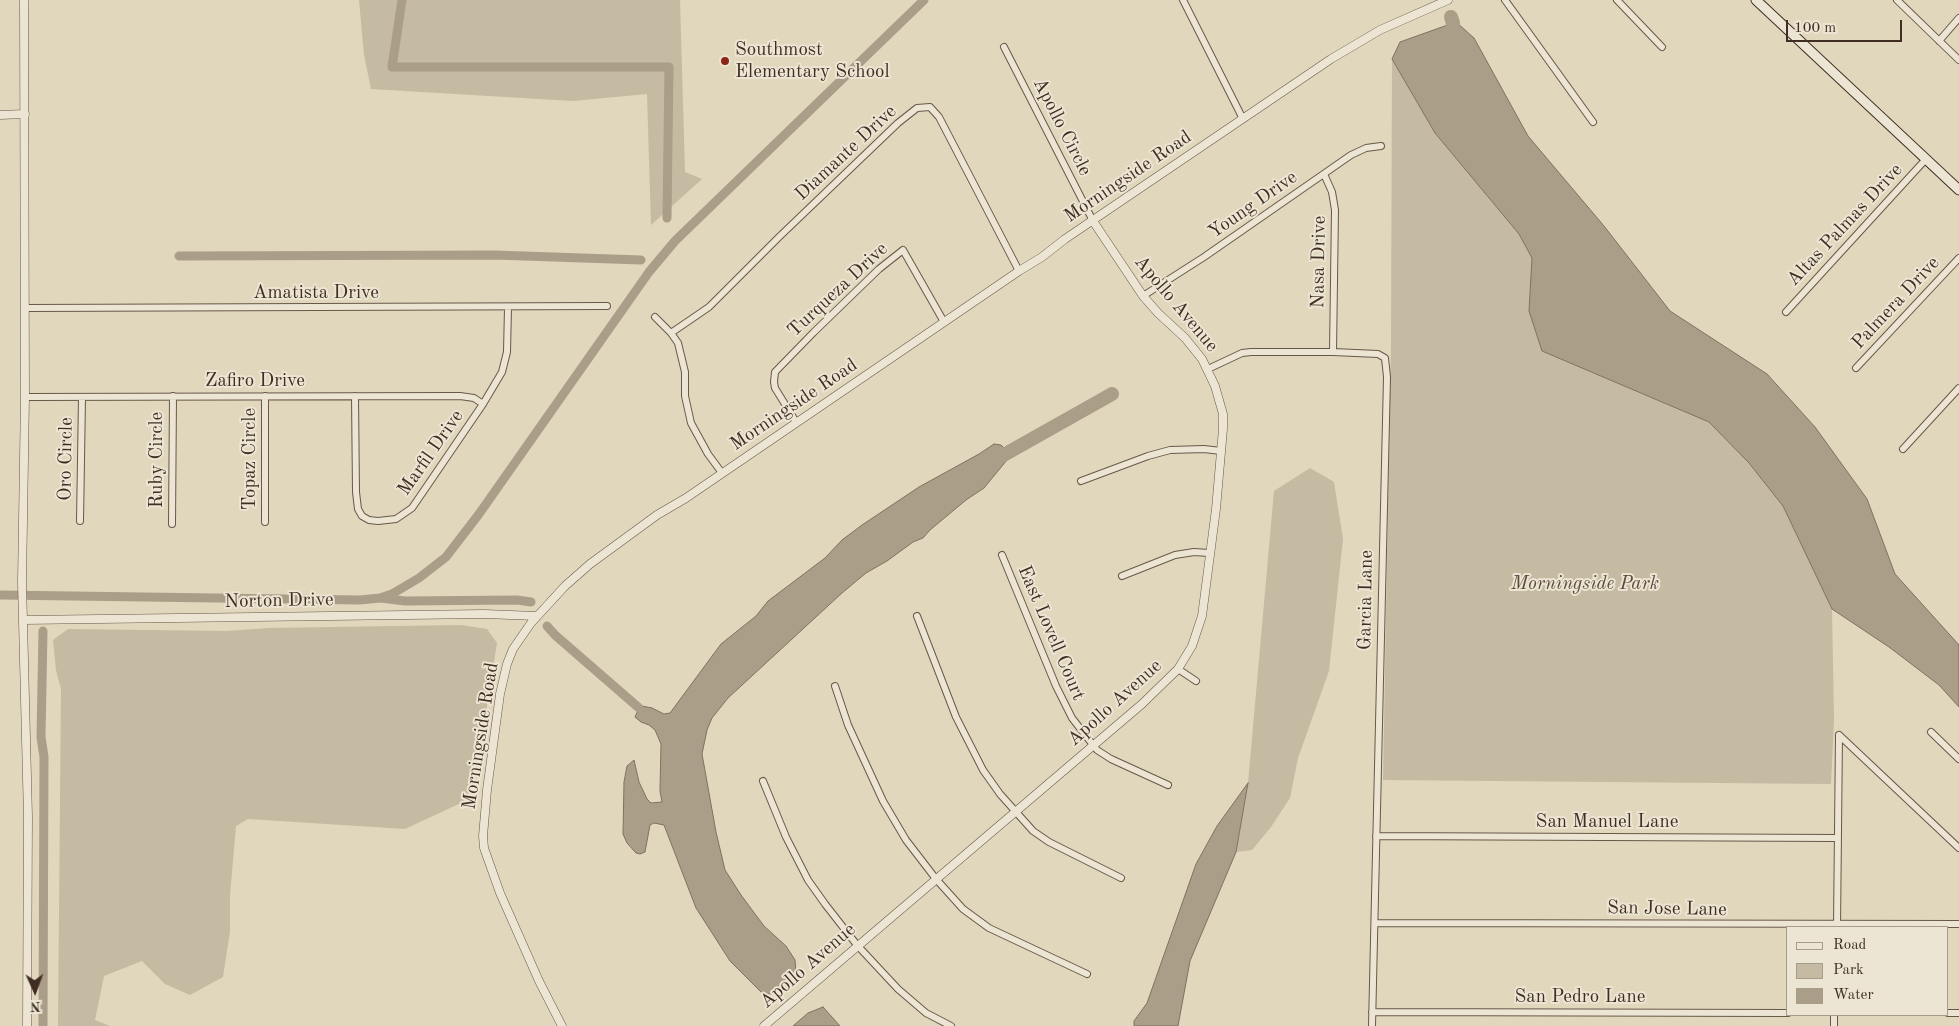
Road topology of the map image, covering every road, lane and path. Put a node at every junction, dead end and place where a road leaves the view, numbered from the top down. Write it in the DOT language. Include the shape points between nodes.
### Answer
graph roads {
  1 [pos="24,0"];
  2 [pos="1183,0"];
  3 [pos="1448,0"];
  4 [pos="1505,0"];
  5 [pos="1616,0"];
  6 [pos="1756,0"];
  7 [pos="1897,0"];
  8 [pos="1959,18"];
  9 [pos="1938,41"];
  10 [pos="1004,47"];
  11 [pos="1662,47"];
  12 [pos="1959,60"];
  13 [pos="25,114"];
  14 [pos="0,115"];
  15 [pos="1242,119"];
  16 [pos="1593,122"];
  17 [pos="1382,146"];
  18 [pos="1926,159"];
  19 [pos="1324,174"];
  20 [pos="1959,190"];
  21 [pos="1093,221"];
  22 [pos="1959,258"];
  23 [pos="1019,271"];
  24 [pos="1143,296"];
  25 [pos="608,306"];
  26 [pos="25,308"];
  27 [pos="508,308"];
  28 [pos="1786,312"];
  29 [pos="655,317"];
  30 [pos="944,322"];
  31 [pos="671,333"];
  32 [pos="1333,352"];
  33 [pos="1856,368"];
  34 [pos="1208,369"];
  35 [pos="1959,388"];
  36 [pos="172,396"];
  37 [pos="265,396"];
  38 [pos="355,396"];
  39 [pos="25,397"];
  40 [pos="82,398"];
  41 [pos="483,404"];
  42 [pos="796,422"];
  43 [pos="1903,449"];
  44 [pos="1221,452"];
  45 [pos="722,473"];
  46 [pos="1081,481"];
  47 [pos="80,522"];
  48 [pos="265,522"];
  49 [pos="172,524"];
  50 [pos="1209,553"];
  51 [pos="1002,556"];
  52 [pos="1122,576"];
  53 [pos="536,616"];
  54 [pos="917,616"];
  55 [pos="22,620"];
  56 [pos="1178,669"];
  57 [pos="1196,680"];
  58 [pos="835,686"];
  59 [pos="1931,732"];
  60 [pos="1092,746"];
  61 [pos="1959,759"];
  62 [pos="763,781"];
  63 [pos="1168,785"];
  64 [pos="1015,811"];
  65 [pos="1376,836"];
  66 [pos="1838,838"];
  67 [pos="1959,848"];
  68 [pos="1122,878"];
  69 [pos="936,879"];
  70 [pos="1374,923"];
  71 [pos="1959,924"];
  72 [pos="1837,926"];
  73 [pos="857,945"];
  74 [pos="1087,974"];
  75 [pos="1372,1012"];
  76 [pos="1786,1013"];
  77 [pos="27,1026"];
  78 [pos="562,1026"];
  79 [pos="764,1026"];
  80 [pos="951,1026"];
  81 [pos="1372,1026"];
  1 -- 13 [label="street"];
  2 -- 15 [label="street"];
  3 -- 15 [label="street, Morningside Road" via="1355,44"];
  4 -- 16 [label="street"];
  5 -- 11 [label="street"];
  6 -- 18 [label="main road"];
  7 -- 9 [label="street"];
  8 -- 9 [label="street"];
  9 -- 12 [label="street"];
  10 -- 21 [label="street, Apollo Circle"];
  13 -- 14 [label="street"];
  13 -- 26 [label="street"];
  15 -- 21 [label="street, Morningside Road"];
  17 -- 19 [label="street, Young Drive" via="1366,148 1351,155"];
  18 -- 20 [label="main road"];
  18 -- 28 [label="street, Altas Palmas Drive"];
  19 -- 24 [label="street, Young Drive"];
  19 -- 32 [label="street, Nasa Drive" via="1335,210"];
  21 -- 23 [label="street, Morningside Road"];
  21 -- 24 [label="street, Apollo Avenue"];
  22 -- 33 [label="street, Palmera Drive"];
  23 -- 30 [label="street, Morningside Road"];
  23 -- 31 [label="street, Diamante Drive" via="939,117 930,107 917,108 709,307"];
  24 -- 34 [label="street, Apollo Avenue" via="1189,342"];
  25 -- 27 [label="street, Amatista Drive"];
  26 -- 27 [label="street, Amatista Drive"];
  26 -- 39 [label="street"];
  27 -- 41 [label="street, Marfil Drive" via="505,362"];
  29 -- 31 [label="street"];
  30 -- 42 [label="street, Morningside Road"];
  30 -- 42 [label="street, Turqueza Drive" via="903,250 812,332 775,372 775,388"];
  31 -- 45 [label="street" via="682,356 691,422"];
  32 -- 34 [label="street, Garcia Lane" via="1242,353"];
  32 -- 65 [label="street, Garcia Lane" via="1378,354 1385,358 1386,369"];
  34 -- 44 [label="street, Apollo Avenue" via="1222,414"];
  35 -- 43 [label="street"];
  36 -- 37 [label="street, Zafiro Drive"];
  36 -- 40 [label="street, Zafiro Drive"];
  36 -- 49 [label="street, Ruby Circle"];
  37 -- 38 [label="street, Zafiro Drive"];
  37 -- 48 [label="street, Topaz Circle"];
  38 -- 41 [label="street, Zafiro Drive" via="460,396 474,398"];
  38 -- 41 [label="street, Marfil Drive" via="356,501 362,516 378,521 396,519 412,508"];
  39 -- 40 [label="street, Zafiro Drive"];
  39 -- 55 [label="street"];
  40 -- 47 [label="street, Oro Circle"];
  42 -- 45 [label="street, Morningside Road"];
  44 -- 46 [label="street" via="1170,450"];
  44 -- 50 [label="street, Apollo Avenue"];
  45 -- 53 [label="street, Morningside Road" via="590,564"];
  50 -- 52 [label="street" via="1175,555"];
  50 -- 56 [label="street, Apollo Avenue" via="1202,616 1192,646"];
  51 -- 60 [label="street, East Lovell Court" via="1056,686 1072,718"];
  53 -- 55 [label="street, Norton Drive"];
  53 -- 78 [label="street, Morningside Road" via="507,664 500,694 483,836 500,893"];
  54 -- 64 [label="street" via="956,717 983,770"];
  55 -- 77 [label="street" via="28,817"];
  56 -- 57 [label="street"];
  56 -- 60 [label="street, Apollo Avenue"];
  58 -- 69 [label="street" via="848,725 883,801 906,840"];
  59 -- 61 [label="street"];
  60 -- 63 [label="street, East Lovell Court" via="1110,759"];
  60 -- 64 [label="street, Apollo Avenue"];
  62 -- 73 [label="street" via="808,880"];
  64 -- 68 [label="street" via="1033,831 1049,842"];
  64 -- 69 [label="street, Apollo Avenue"];
  65 -- 66 [label="street, San Manuel Lane"];
  65 -- 70 [label="street, Garcia Lane"];
  66 -- 67 [label="street" via="1839,736"];
  66 -- 72 [label="street"];
  69 -- 73 [label="street, Apollo Avenue"];
  69 -- 74 [label="street" via="963,909 989,928"];
  70 -- 72 [label="street, San Jose Lane"];
  70 -- 75 [label="street, Garcia Lane"];
  71 -- 72 [label="street, San Jose Lane"];
  73 -- 79 [label="street, Apollo Avenue"];
  73 -- 80 [label="street" via="898,989 926,1013"];
  75 -- 76 [label="street, San Pedro Lane"];
  75 -- 81 [label="street, Garcia Lane"];
}
